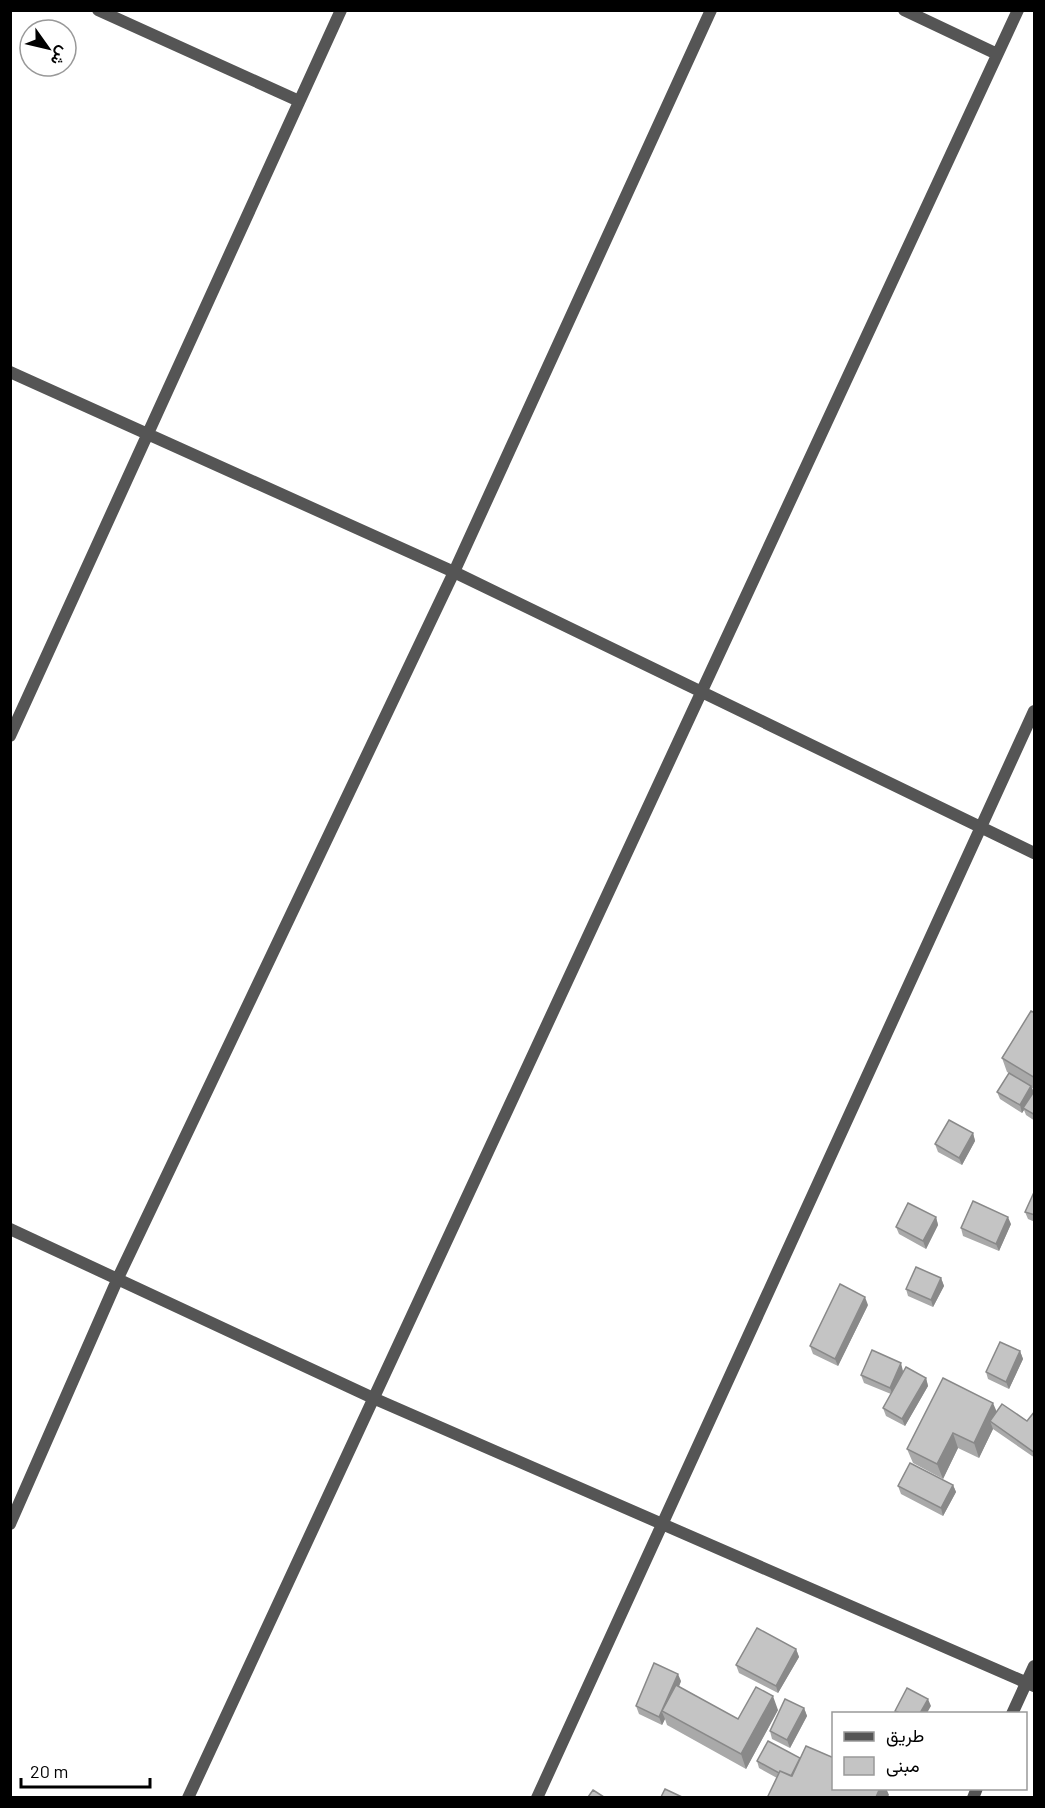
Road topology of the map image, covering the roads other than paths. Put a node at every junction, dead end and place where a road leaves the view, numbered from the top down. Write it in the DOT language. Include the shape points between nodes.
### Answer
graph roads {
  1 [pos="98,10"];
  2 [pos="341,10"];
  3 [pos="711,10"];
  4 [pos="904,10"];
  5 [pos="1018,10"];
  6 [pos="997,54"];
  7 [pos="299,101"];
  8 [pos="10,372"];
  9 [pos="147,435"];
  10 [pos="454,572"];
  11 [pos="702,690"];
  12 [pos="1035,711"];
  13 [pos="10,736"];
  14 [pos="981,827"];
  15 [pos="1035,853"];
  16 [pos="10,1229"];
  17 [pos="118,1278"];
  18 [pos="373,1398"];
  19 [pos="10,1524"];
  20 [pos="663,1526"];
  21 [pos="1035,1666"];
  22 [pos="1031,1684"];
  23 [pos="1013,1712"];
  24 [pos="188,1797"];
  25 [pos="537,1797"];
  1 -- 7 [label="street"];
  2 -- 7 [label="street"];
  3 -- 10 [label="street"];
  4 -- 6 [label="street"];
  5 -- 6 [label="street"];
  6 -- 11 [label="street"];
  7 -- 9 [label="street"];
  8 -- 9 [label="street"];
  9 -- 10 [label="street"];
  9 -- 13 [label="street"];
  10 -- 11 [label="street"];
  10 -- 17 [label="street"];
  11 -- 14 [label="street"];
  11 -- 18 [label="street"];
  12 -- 14 [label="street"];
  14 -- 15 [label="street"];
  14 -- 20 [label="street"];
  16 -- 17 [label="street"];
  17 -- 18 [label="street"];
  17 -- 19 [label="street"];
  18 -- 20 [label="street"];
  18 -- 24 [label="street"];
  20 -- 22 [label="street"];
  20 -- 25 [label="street"];
  21 -- 22 [label="street"];
  22 -- 23 [label="street"];
}
